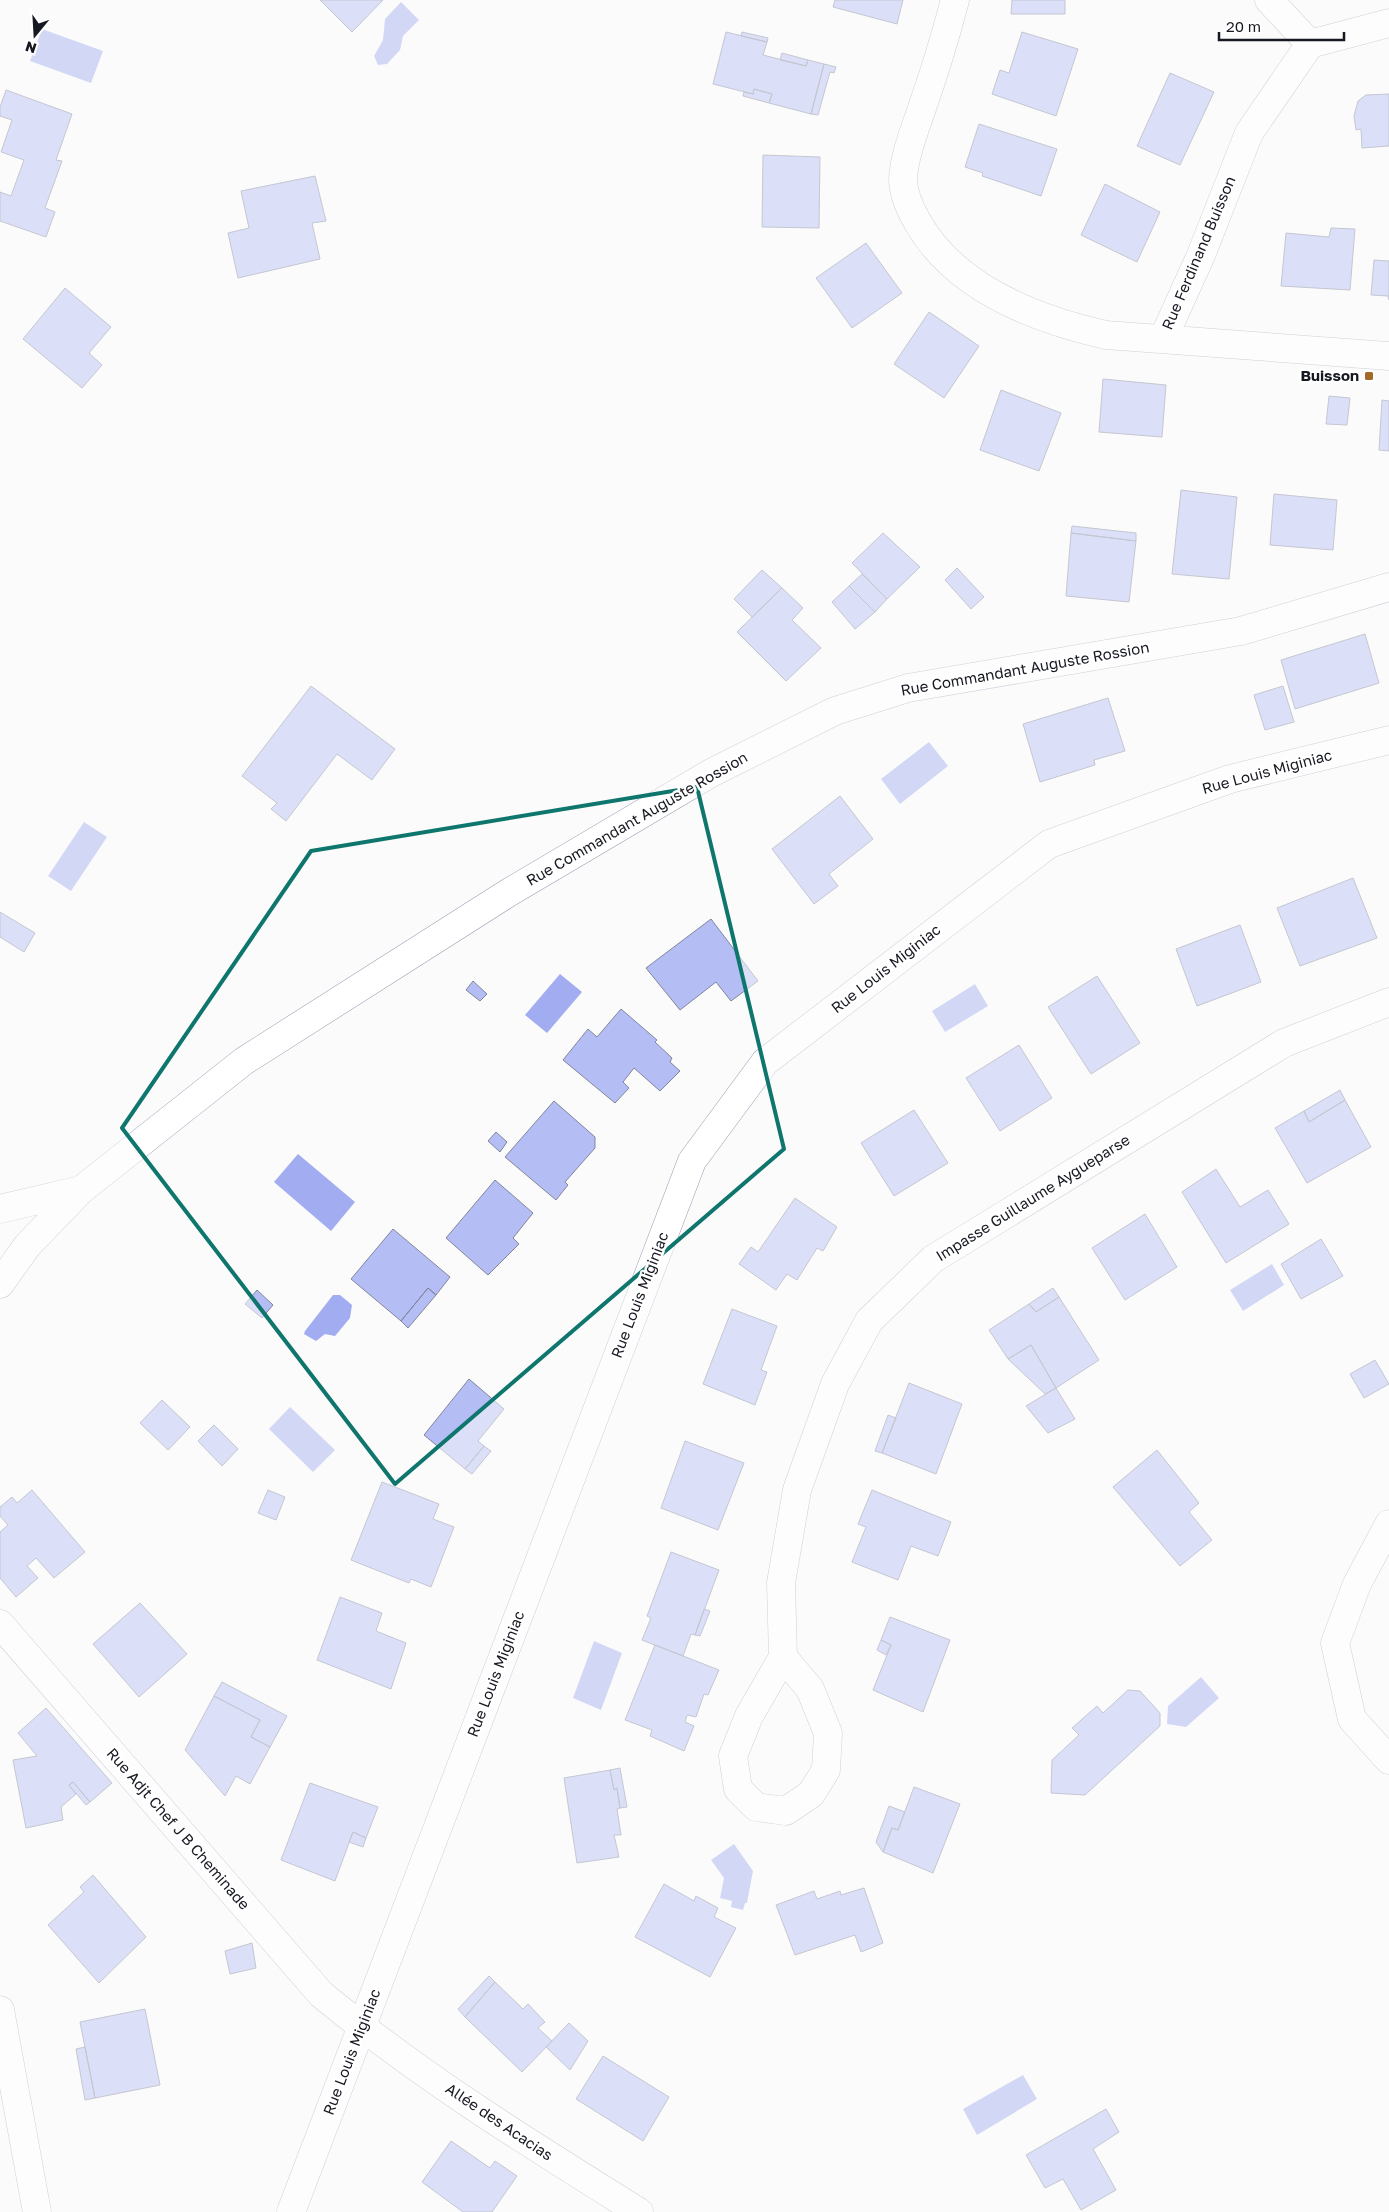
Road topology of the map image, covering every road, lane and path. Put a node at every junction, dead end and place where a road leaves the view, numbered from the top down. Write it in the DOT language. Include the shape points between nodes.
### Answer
graph roads {
  1 [pos="955,0"];
  2 [pos="1269,0"];
  3 [pos="1389,23"];
  4 [pos="1310,44"];
  5 [pos="1163,339"];
  6 [pos="1389,356"];
  7 [pos="1389,587"];
  8 [pos="1389,740"];
  9 [pos="1389,1002"];
  10 [pos="81,1190"];
  11 [pos="0,1209"];
  12 [pos="0,1284"];
  13 [pos="1389,1524"];
  14 [pos="0,1624"];
  15 [pos="782,1657"];
  16 [pos="1389,1760"];
  17 [pos="0,2010"];
  18 [pos="362,2028"];
  19 [pos="37,2212"];
  20 [pos="291,2212"];
  21 [pos="639,2212"];
  1 -- 5 [label="street" via="944,45 906,157 903,181 910,208 928,241 954,267 1022,308 1064,325 1106,335"];
  2 -- 4 [label="street"];
  3 -- 4 [label="street"];
  4 -- 5 [label="street, Rue Ferdinand Buisson" via="1249,133 1201,255"];
  5 -- 6 [label="street, Rue Ferdinand Buisson"];
  7 -- 10 [label="street, Rue Commandant Auguste Rossion" via="1241,631 908,688 835,711 711,773 483,909 244,1061"];
  8 -- 18 [label="street, Rue Louis Miginiac" via="1230,779 1049,844 765,1062 692,1161"];
  9 -- 15 [label="street, Impasse Guillaume Aygueparse" via="1284,1043 933,1259 869,1321 835,1384 797,1490 781,1583"];
  10 -- 11 [label="street"];
  10 -- 12 [label="street, Rue Commandant Auguste Rossion" via="27,1246"];
  13 -- 16 [label="street" via="1357,1584 1335,1643 1352,1719"];
  14 -- 18 [label="street, Rue Adjt Chef J B Cheminade" via="321,1994"];
  15 -- 15 [label="street, Impasse Guillaume Aygueparse" via="810,1689 828,1733 826,1770 811,1794 786,1810 756,1807 738,1789 733,1756 749,1716"];
  17 -- 19 [label="street"];
  18 -- 20 [label="street, Rue Louis Miginiac"];
  18 -- 21 [label="street, Allée des Acacias" via="516,2135"];
}
